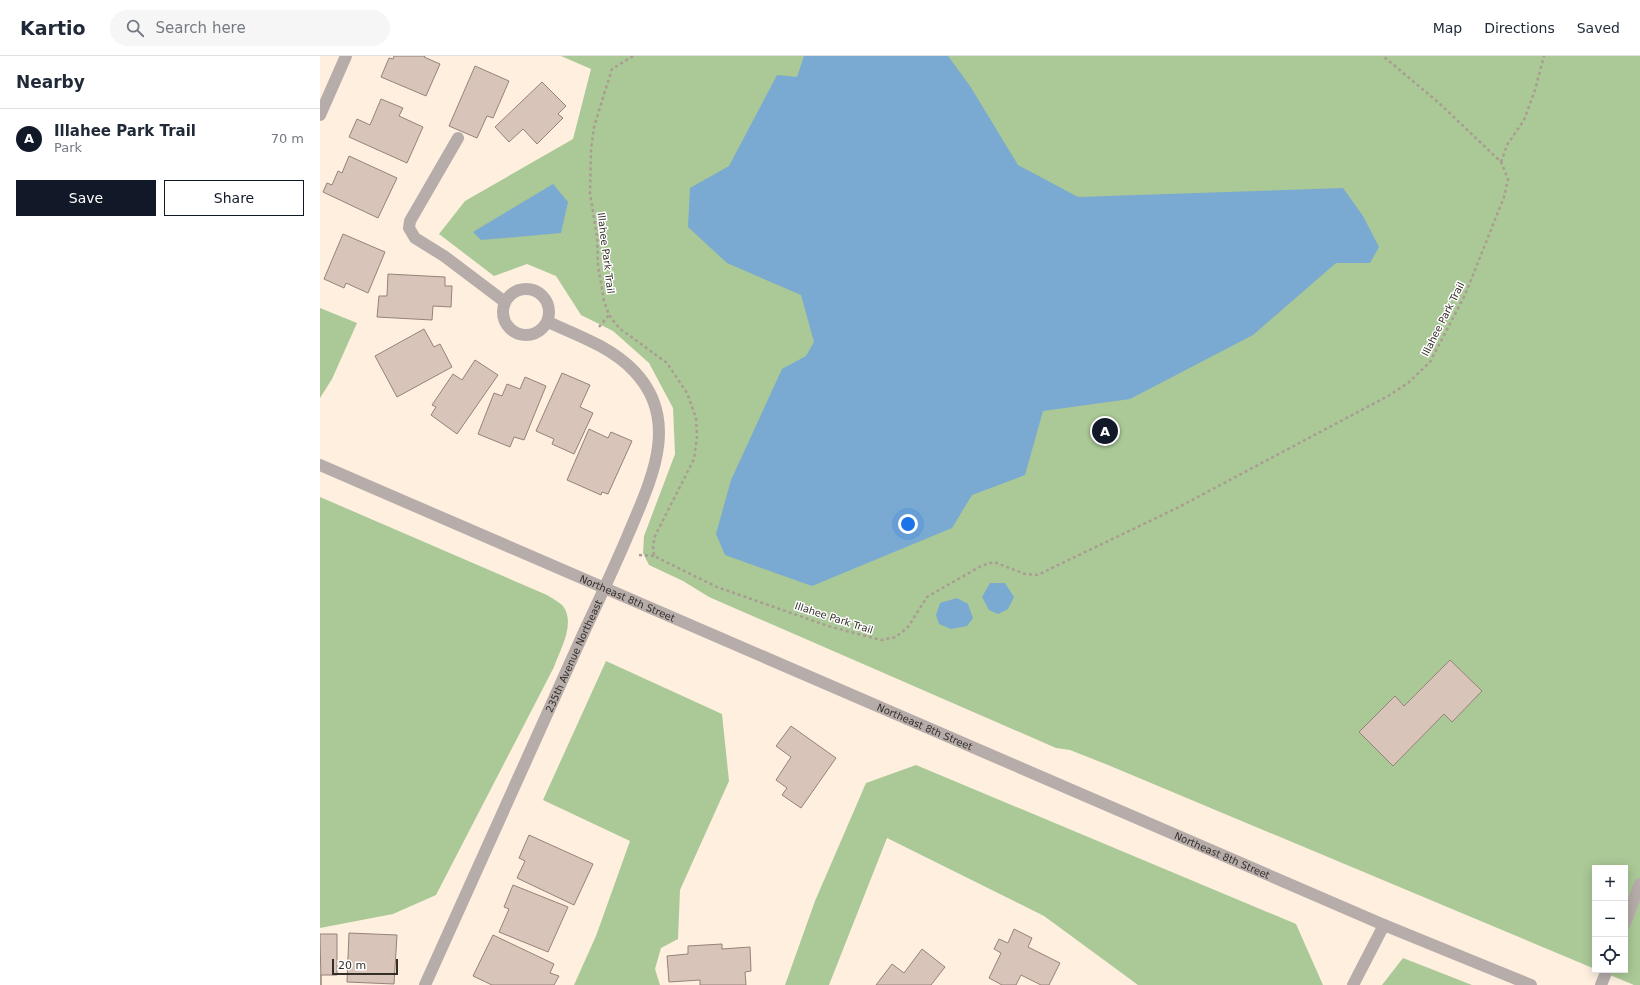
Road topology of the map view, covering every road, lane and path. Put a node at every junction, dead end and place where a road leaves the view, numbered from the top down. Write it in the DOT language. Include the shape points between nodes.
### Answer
graph roads {
  1 [pos="346,56"];
  2 [pos="633,56"];
  3 [pos="1382,56"];
  4 [pos="1544,56"];
  5 [pos="320,115"];
  6 [pos="458,138"];
  7 [pos="1501,162"];
  8 [pos="505,302"];
  9 [pos="548,322"];
  10 [pos="320,466"];
  11 [pos="605,588"];
  12 [pos="1640,884"];
  13 [pos="1628,915"];
  14 [pos="1384,924"];
  15 [pos="1606,973"];
  16 [pos="425,985"];
  17 [pos="1353,985"];
  18 [pos="1531,985"];
  19 [pos="1601,985"];
  1 -- 5 [label="street"];
  2 -- 7 [label="path, Illahee Park Trail" via="612,69 605,91 594,127 590,193 597,237 598,266 604,302 609,315 619,328 667,363 687,393 696,418 694,459 655,536 652,546 654,556 717,587 828,626 881,640 896,637 908,627 927,597 981,566 994,562 1025,574 1038,575 1177,508 1374,404 1408,383 1430,362 1465,295 1504,197 1508,179"];
  3 -- 7 [label="path, Illahee Park Trail" via="1439,103"];
  4 -- 7 [label="path" via="1524,120 1507,145"];
  6 -- 8 [label="street" via="410,221 409,228 415,238 444,256"];
  8 -- 9 [label="street" via="504,320 516,333 534,334"];
  8 -- 9 [label="street" via="510,294 518,290 527,288 536,291 544,296 548,304"];
  9 -- 11 [label="street, 235th Avenue Northeast" via="615,355 635,372 649,393 657,412 659,443 655,466"];
  10 -- 11 [label="street, Northeast 8th Street"];
  11 -- 14 [label="street, Northeast 8th Street"];
  11 -- 16 [label="street, 235th Avenue Northeast"];
  12 -- 13 [label="street"];
  14 -- 17 [label="street"];
  14 -- 18 [label="street, Northeast 8th Street"];
  15 -- 19 [label="street"];
}
